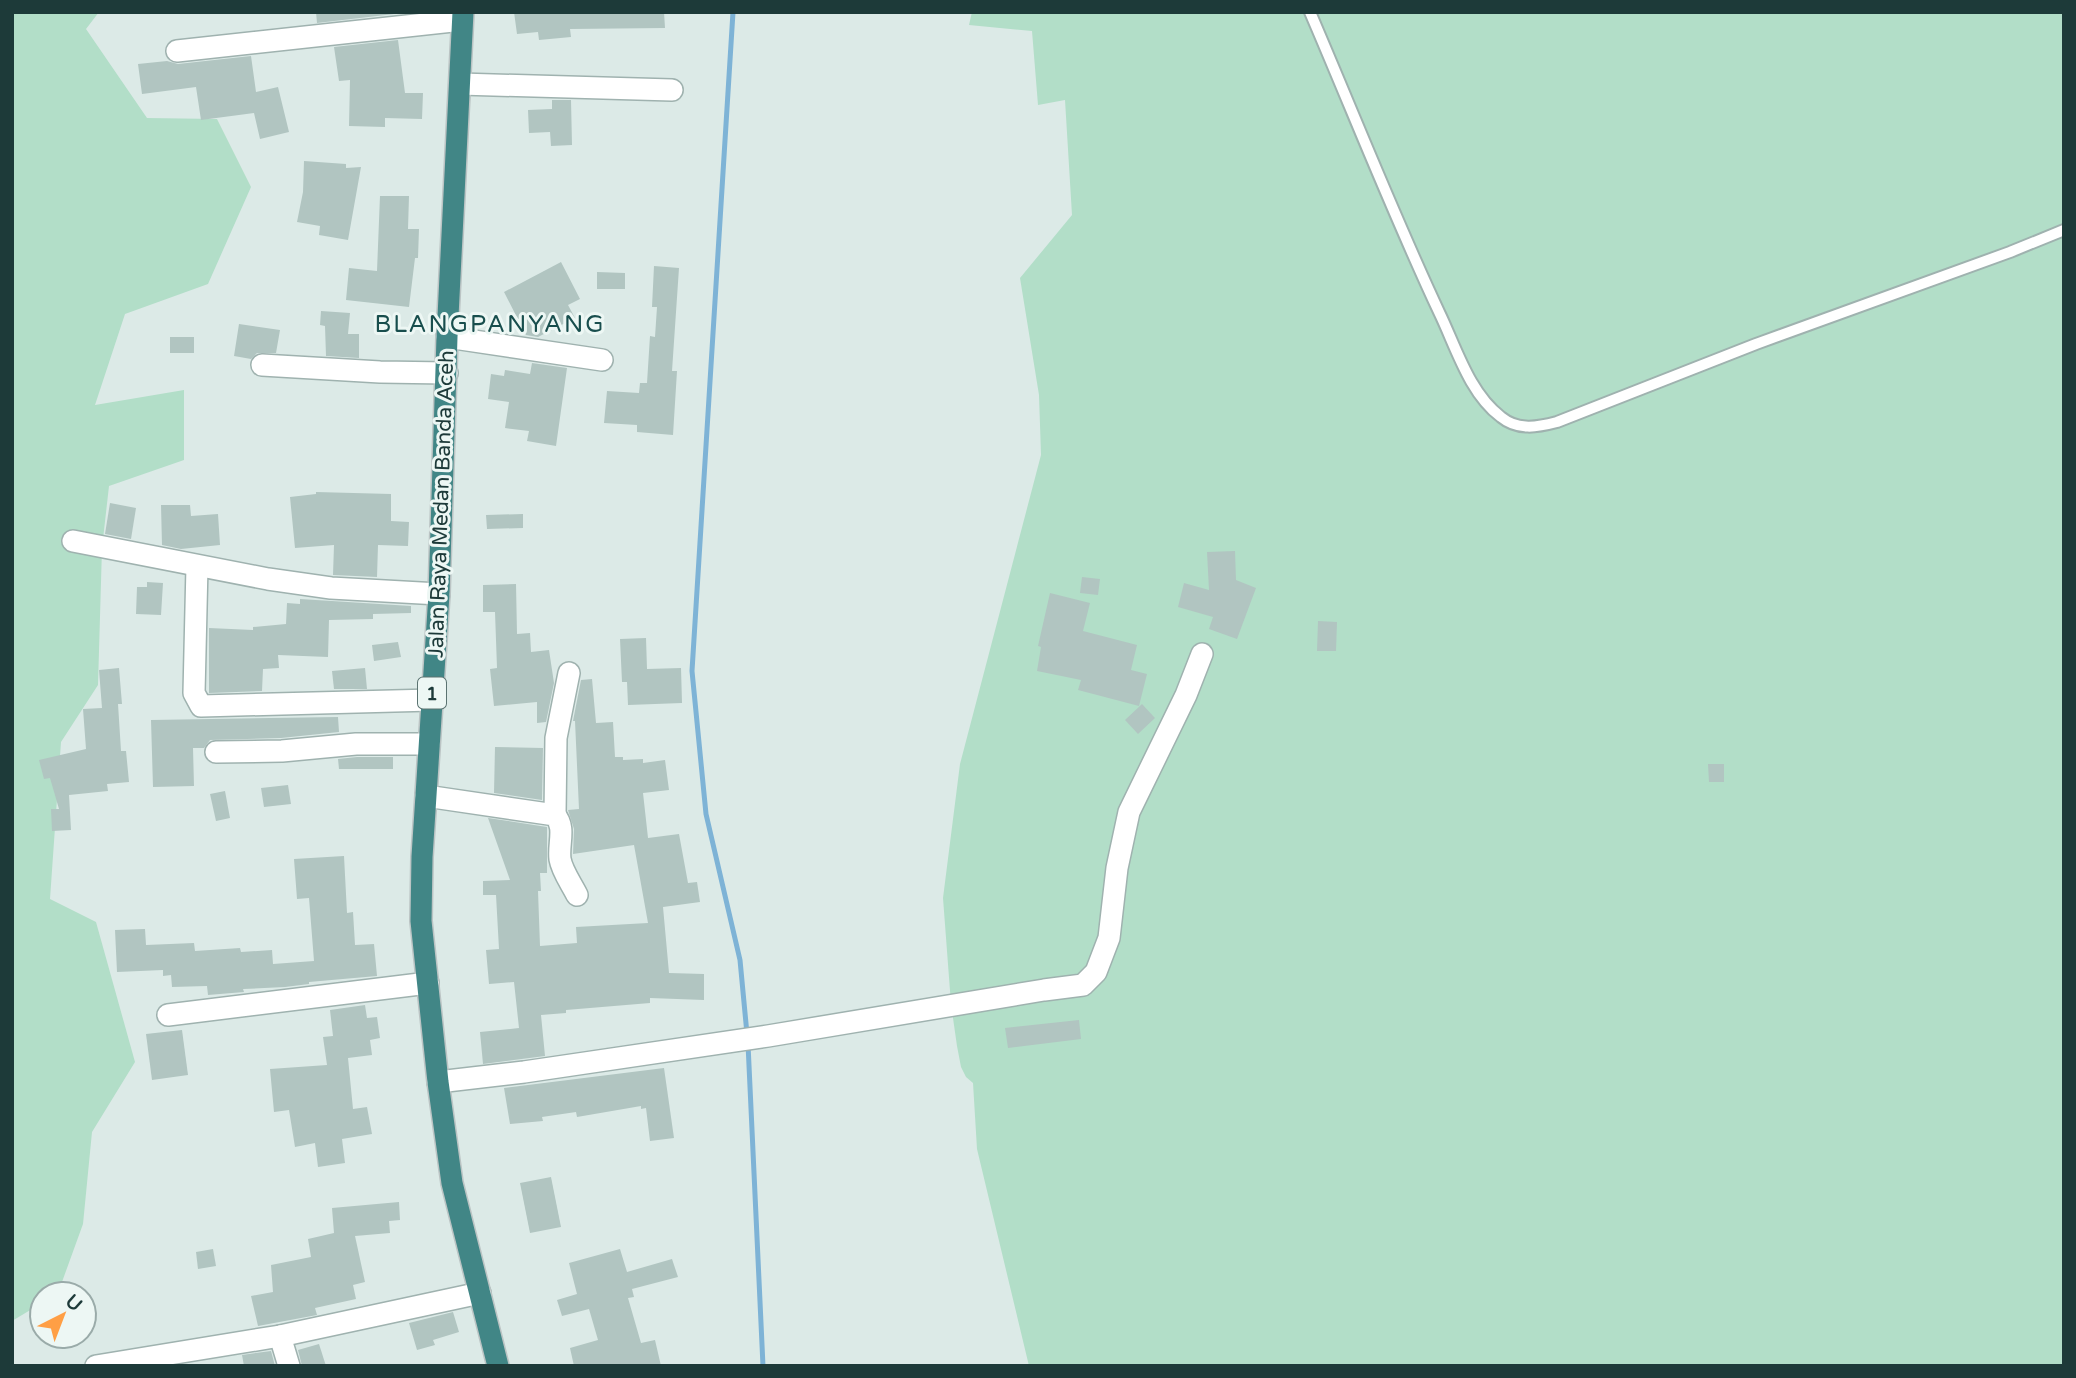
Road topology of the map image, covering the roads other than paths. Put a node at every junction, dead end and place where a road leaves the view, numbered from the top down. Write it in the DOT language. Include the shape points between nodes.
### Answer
graph roads {
  1 [pos="1310,12"];
  2 [pos="463,16"];
  3 [pos="177,51"];
  4 [pos="460,84"];
  5 [pos="672,90"];
  6 [pos="2064,230"];
  7 [pos="447,337"];
  8 [pos="602,360"];
  9 [pos="262,365"];
  10 [pos="447,373"];
  11 [pos="73,541"];
  12 [pos="197,566"];
  13 [pos="439,594"];
  14 [pos="1202,654"];
  15 [pos="569,673"];
  16 [pos="432,700"];
  17 [pos="429,744"];
  18 [pos="216,752"];
  19 [pos="426,796"];
  20 [pos="555,815"];
  21 [pos="577,895"];
  22 [pos="428,983"];
  23 [pos="167,1015"];
  24 [pos="438,1082"];
  25 [pos="480,1293"];
  26 [pos="280,1336"];
  27 [pos="96,1366"];
  28 [pos="289,1366"];
  29 [pos="498,1366"];
  1 -- 6 [label="lane" via="1471,380 1501,417 1514,425 1536,428 1557,422"];
  2 -- 3 [label="street"];
  2 -- 4 [label="highway, Jalan Raya Medan Banda Aceh / 1"];
  4 -- 5 [label="street"];
  4 -- 7 [label="highway, Jalan Raya Medan Banda Aceh / 1"];
  7 -- 8 [label="street"];
  7 -- 10 [label="highway, Jalan Raya Medan Banda Aceh / 1"];
  9 -- 10 [label="street"];
  10 -- 13 [label="highway, Jalan Raya Medan Banda Aceh / 1"];
  11 -- 12 [label="street"];
  12 -- 13 [label="street" via="331,588"];
  12 -- 16 [label="street" via="194,693 201,706"];
  13 -- 16 [label="highway, Jalan Raya Medan Banda Aceh / 1"];
  14 -- 24 [label="street" via="1129,811 1109,937 1096,972 1078,987"];
  15 -- 20 [label="street" via="556,738"];
  16 -- 17 [label="highway, Jalan Raya Medan Banda Aceh / 1"];
  17 -- 18 [label="street"];
  17 -- 19 [label="highway, Jalan Raya Medan Banda Aceh / 1"];
  19 -- 20 [label="street"];
  19 -- 22 [label="highway, Jalan Raya Medan Banda Aceh / 1" via="421,921"];
  20 -- 21 [label="street" via="561,823 562,869"];
  22 -- 23 [label="street"];
  22 -- 24 [label="highway, Jalan Raya Medan Banda Aceh / 1"];
  24 -- 25 [label="highway, Jalan Raya Medan Banda Aceh / 1" via="452,1182"];
  25 -- 26 [label="street"];
  25 -- 29 [label="highway, Jalan Raya Medan Banda Aceh / 1"];
  26 -- 27 [label="street"];
  26 -- 28 [label="street"];
}
